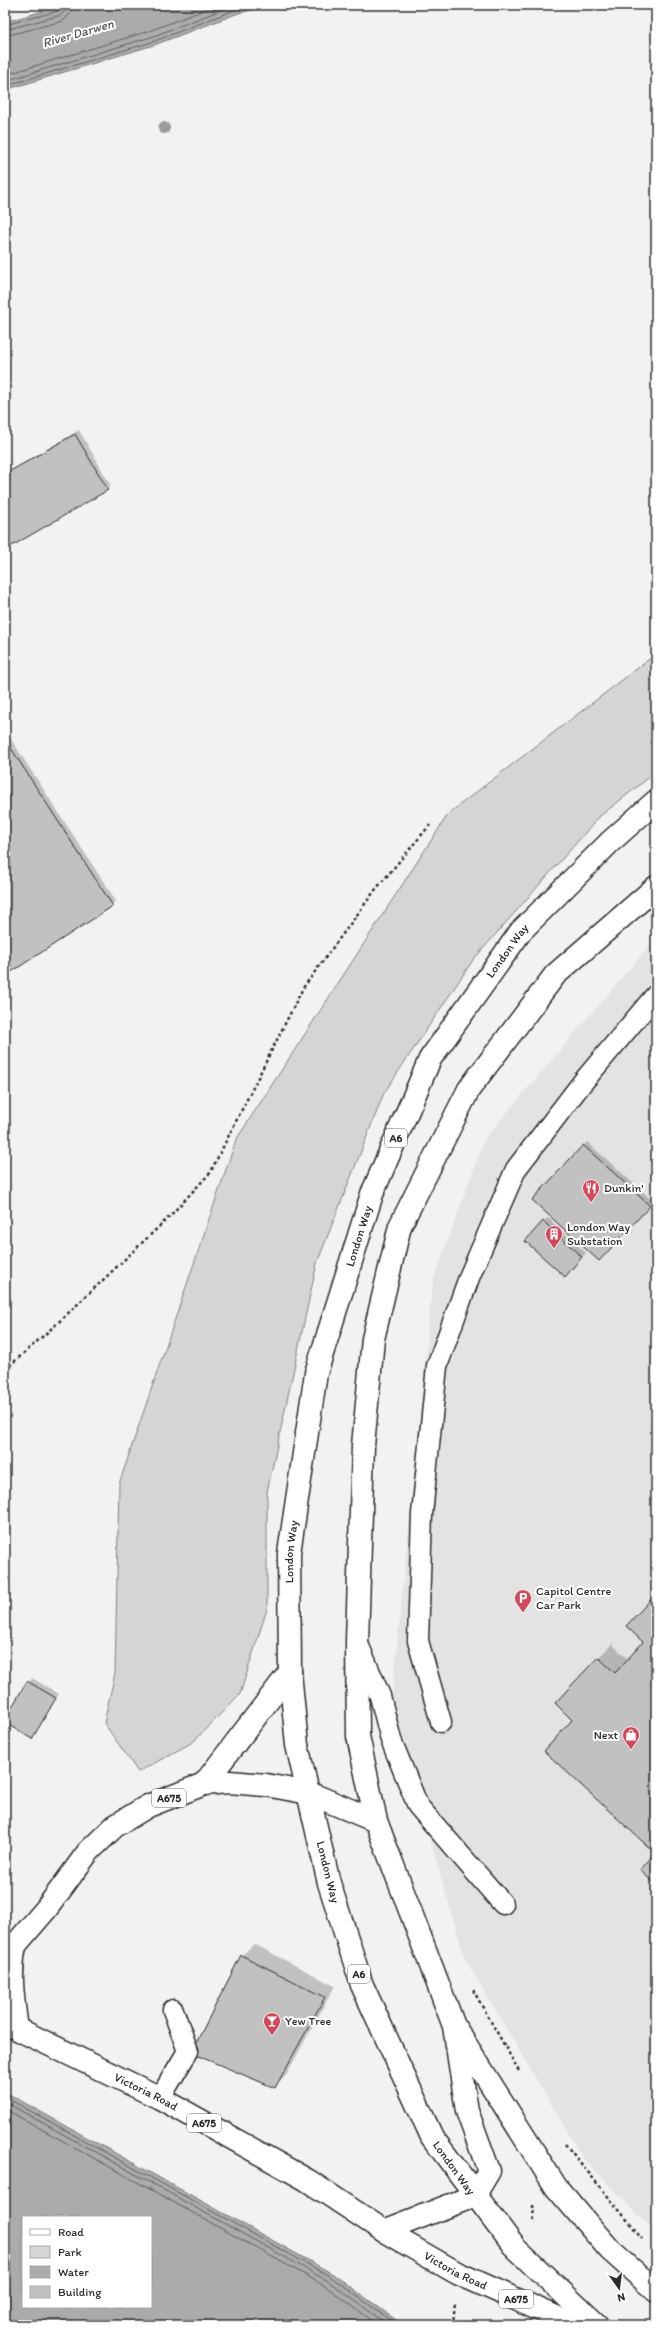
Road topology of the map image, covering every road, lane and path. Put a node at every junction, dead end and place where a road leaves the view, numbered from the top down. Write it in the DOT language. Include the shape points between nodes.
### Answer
graph roads {
  1 [pos="656,801"];
  2 [pos="430,824"];
  3 [pos="656,887"];
  4 [pos="656,995"];
  5 [pos="5,1370"];
  6 [pos="357,1642"];
  7 [pos="290,1672"];
  8 [pos="441,1722"];
  9 [pos="204,1784"];
  10 [pos="309,1792"];
  11 [pos="376,1822"];
  12 [pos="503,1904"];
  13 [pos="10,1951"];
  14 [pos="470,1985"];
  15 [pos="173,2010"];
  16 [pos="11,2026"];
  17 [pos="454,2026"];
  18 [pos="520,2073"];
  19 [pos="160,2098"];
  20 [pos="561,2138"];
  21 [pos="474,2196"];
  22 [pos="384,2231"];
  23 [pos="643,2239"];
  24 [pos="656,2291"];
  25 [pos="574,2325"];
  26 [pos="597,2325"];
  1 -- 7 [label="main road, London Way / A6" via="610,842 521,931 430,1059 372,1194 316,1373 289,1553"];
  2 -- 5 [label="path" via="376,889 303,988 210,1173 155,1231"];
  3 -- 6 [label="main road" via="555,975 469,1089 400,1226 373,1339 363,1446"];
  4 -- 8 [label="lane" via="582,1083 516,1169 470,1275 437,1366 422,1514 418,1641"];
  6 -- 11 [label="main road" via="358,1736"];
  6 -- 12 [label="lane" via="380,1696 390,1740 418,1806"];
  7 -- 9 [label="main road"];
  7 -- 10 [label="main road, London Way / A6" via="297,1745"];
  9 -- 10 [label="main road, A675" via="241,1783"];
  9 -- 13 [label="main road, A675" via="148,1806 115,1826 88,1852 47,1908"];
  10 -- 11 [label="main road, A675"];
  10 -- 21 [label="main road, London Way / A6" via="329,1883 362,1985 432,2137"];
  11 -- 17 [label="main road"];
  13 -- 16 [label="main road"];
  14 -- 18 [label="path"];
  15 -- 19 [label="lane" via="188,2051"];
  16 -- 19 [label="main road, Victoria Road / A675"];
  17 -- 21 [label="main road" via="467,2111 489,2171"];
  17 -- 24 [label="main road" via="556,2187 610,2250"];
  19 -- 22 [label="main road, Victoria Road / A675" via="306,2180"];
  20 -- 23 [label="path"];
  21 -- 22 [label="main road"];
  21 -- 26 [label="main road, London Way / A6" via="516,2248"];
  22 -- 25 [label="main road, Victoria Road / A675" via="457,2273"];
}
